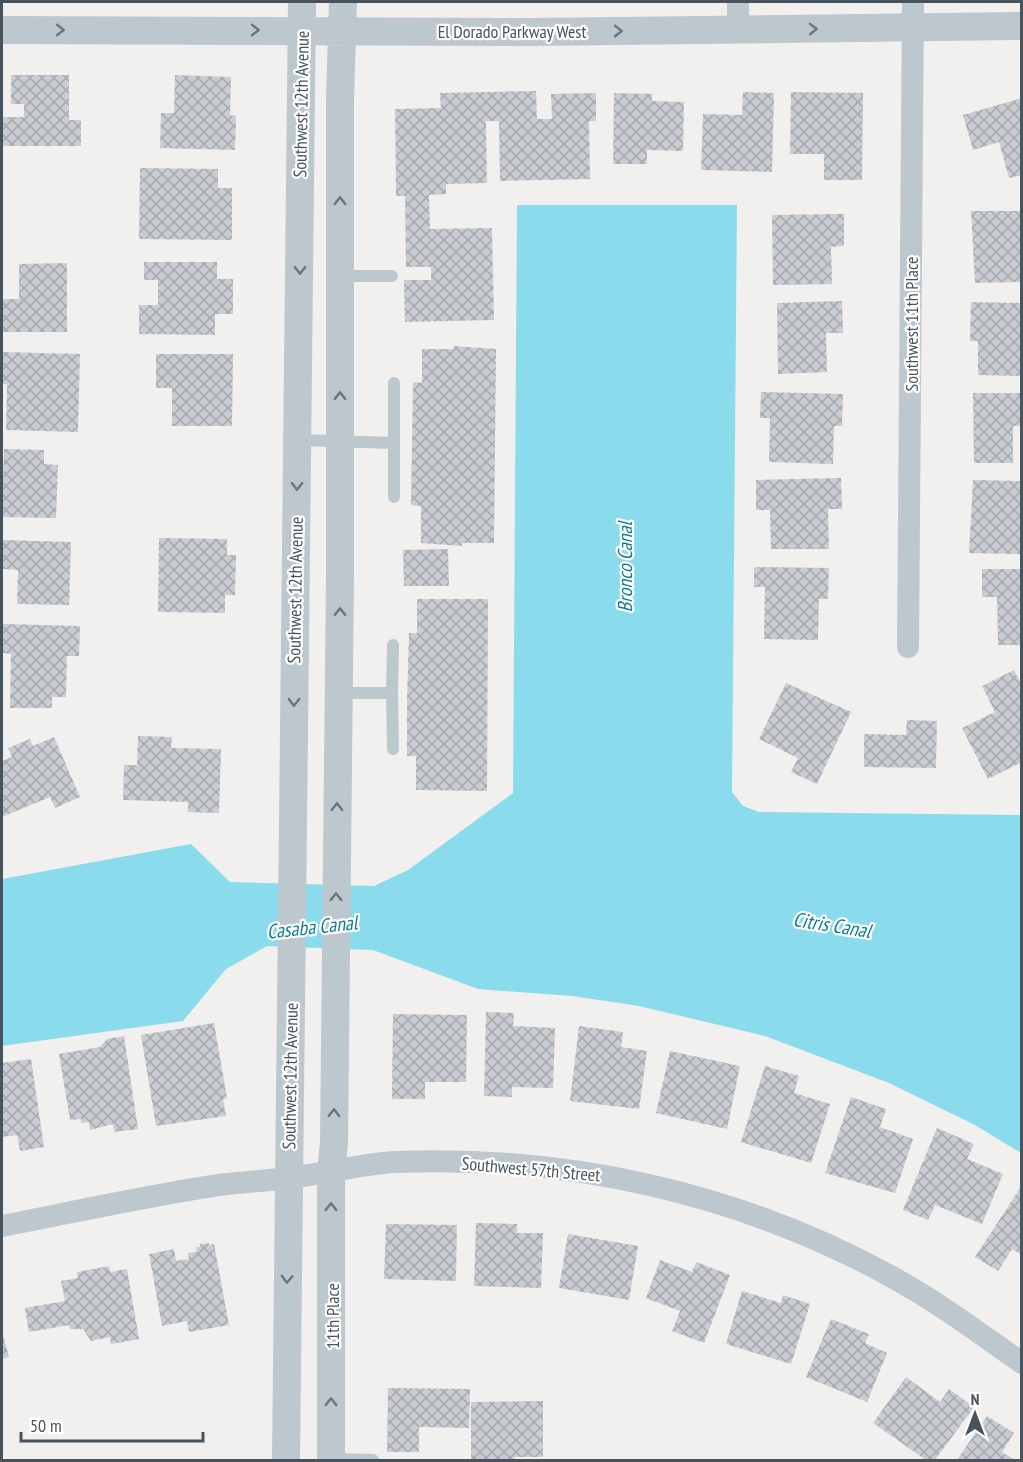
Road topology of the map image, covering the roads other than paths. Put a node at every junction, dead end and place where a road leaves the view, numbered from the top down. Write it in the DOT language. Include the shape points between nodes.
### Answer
graph roads {
  1 [pos="302,2"];
  2 [pos="344,2"];
  3 [pos="738,2"];
  4 [pos="913,15"];
  5 [pos="1022,26"];
  6 [pos="2,30"];
  7 [pos="302,30"];
  8 [pos="344,30"];
  9 [pos="738,30"];
  10 [pos="340,276"];
  11 [pos="392,276"];
  12 [pos="394,383"];
  13 [pos="298,441"];
  14 [pos="340,442"];
  15 [pos="394,443"];
  16 [pos="394,497"];
  17 [pos="393,645"];
  18 [pos="908,648"];
  19 [pos="339,693"];
  20 [pos="392,693"];
  21 [pos="393,749"];
  22 [pos="331,1172"];
  23 [pos="287,1178"];
  24 [pos="2,1226"];
  25 [pos="1022,1364"];
  26 [pos="331,1460"];
  27 [pos="286,1461"];
  28 [pos="373,1461"];
  1 -- 7 [label="street, Southwest 12th Avenue"];
  2 -- 8 [label="street"];
  3 -- 9 [label="street"];
  4 -- 5 [label="street, El Dorado Parkway West"];
  9 -- 4 [label="street, El Dorado Parkway West, one-way"];
  4 -- 18 [label="street, Southwest 11th Place"];
  6 -- 7 [label="street, El Dorado Parkway West, one-way"];
  7 -- 8 [label="street, El Dorado Parkway West"];
  7 -- 13 [label="street, Southwest 12th Avenue, one-way"];
  8 -- 9 [label="street, El Dorado Parkway West, one-way"];
  10 -- 8 [label="street, one-way"];
  10 -- 11 [label="lane"];
  14 -- 10 [label="street, one-way"];
  12 -- 15 [label="lane"];
  13 -- 14 [label="lane"];
  13 -- 23 [label="street, Southwest 12th Avenue, one-way"];
  14 -- 15 [label="lane"];
  19 -- 14 [label="street, one-way"];
  15 -- 16 [label="lane"];
  17 -- 20 [label="lane"];
  19 -- 20 [label="lane"];
  22 -- 19 [label="street, one-way"];
  20 -- 21 [label="lane"];
  22 -- 23 [label="street, Southwest 57th Street"];
  22 -- 25 [label="street, Southwest 57th Street" via="393,1162 488,1162 559,1168 696,1196 762,1218 861,1260 950,1311"];
  26 -- 22 [label="street, 11th Place, one-way"];
  23 -- 24 [label="street, Southwest 57th Street" via="219,1185"];
  23 -- 27 [label="street, one-way"];
  26 -- 28 [label="lane"];
}
